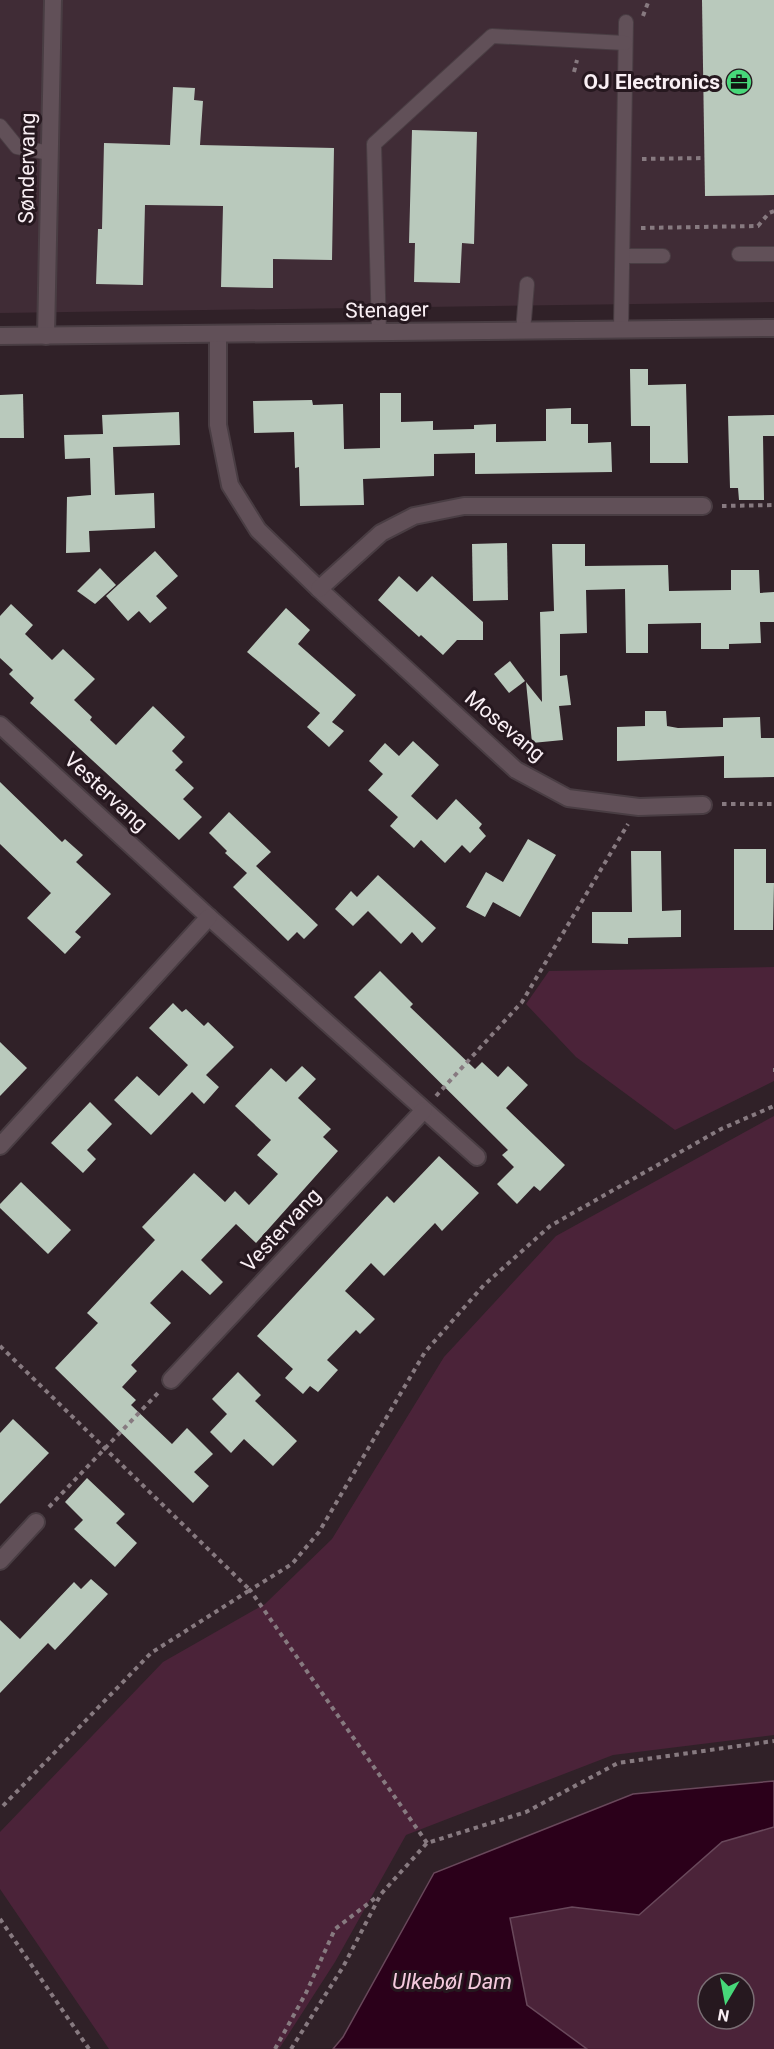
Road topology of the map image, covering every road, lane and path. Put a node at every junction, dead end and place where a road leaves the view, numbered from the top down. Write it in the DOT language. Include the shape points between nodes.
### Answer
graph roads {
  1 [pos="53,0"];
  2 [pos="626,22"];
  3 [pos="625,43"];
  4 [pos="575,59"];
  5 [pos="574,72"];
  6 [pos="0,126"];
  7 [pos="50,153"];
  8 [pos="704,158"];
  9 [pos="624,159"];
  10 [pos="774,211"];
  11 [pos="623,229"];
  12 [pos="739,254"];
  13 [pos="774,254"];
  14 [pos="622,256"];
  15 [pos="663,256"];
  16 [pos="526,284"];
  17 [pos="774,328"];
  18 [pos="621,330"];
  19 [pos="523,331"];
  20 [pos="379,333"];
  21 [pos="218,334"];
  22 [pos="0,336"];
  23 [pos="46,336"];
  24 [pos="774,505"];
  25 [pos="703,506"];
  26 [pos="319,589"];
  27 [pos="0,725"];
  28 [pos="774,804"];
  29 [pos="704,805"];
  30 [pos="639,807"];
  31 [pos="209,917"];
  32 [pos="774,1106"];
  33 [pos="424,1110"];
  34 [pos="0,1146"];
  35 [pos="477,1157"];
  36 [pos="0,1346"];
  37 [pos="171,1380"];
  38 [pos="105,1447"];
  39 [pos="36,1522"];
  40 [pos="0,1561"];
  41 [pos="250,1590"];
  42 [pos="774,1741"];
  43 [pos="0,1809"];
  44 [pos="427,1842"];
  45 [pos="381,1894"];
  46 [pos="0,1919"];
  47 [pos="88,2049"];
  48 [pos="275,2049"];
  49 [pos="291,2049"];
  1 -- 7 [label="street, Søndervang"];
  2 -- 3 [label="lane"];
  3 -- 9 [label="lane"];
  3 -- 20 [label="lane" via="492,36 374,144"];
  4 -- 5 [label="path"];
  6 -- 7 [label="lane" via="17,147"];
  7 -- 23 [label="street, Søndervang"];
  8 -- 9 [label="path"];
  9 -- 11 [label="lane"];
  10 -- 11 [label="path" via="759,226"];
  11 -- 14 [label="lane"];
  12 -- 13 [label="lane"];
  14 -- 15 [label="lane"];
  14 -- 18 [label="lane"];
  16 -- 19 [label="lane"];
  17 -- 18 [label="street, Stenager"];
  18 -- 19 [label="street, Stenager"];
  19 -- 20 [label="street, Stenager"];
  20 -- 21 [label="street, Stenager"];
  21 -- 23 [label="street, Stenager"];
  21 -- 26 [label="street, Mosevang" via="218,426 230,485 258,530"];
  22 -- 23 [label="street, Stenager"];
  24 -- 25 [label="path"];
  25 -- 26 [label="street" via="464,506 414,516 381,533"];
  26 -- 30 [label="street, Mosevang" via="516,770 568,798"];
  27 -- 31 [label="street, Vestervang"];
  28 -- 29 [label="path"];
  29 -- 30 [label="street, Mosevang"];
  30 -- 33 [label="path" via="522,1002"];
  31 -- 33 [label="street, Vestervang"];
  31 -- 34 [label="street"];
  32 -- 41 [label="path" via="721,1129 550,1226 484,1285 425,1352 319,1532 292,1564"];
  33 -- 35 [label="street, Vestervang"];
  33 -- 37 [label="street, Vestervang"];
  36 -- 38 [label="path"];
  37 -- 38 [label="path"];
  38 -- 39 [label="path"];
  38 -- 41 [label="path"];
  39 -- 40 [label="street"];
  41 -- 43 [label="path" via="151,1653"];
  41 -- 44 [label="path"];
  42 -- 44 [label="path" via="618,1763 526,1812"];
  44 -- 45 [label="path"];
  45 -- 48 [label="path" via="335,1929"];
  45 -- 49 [label="path" via="344,1966"];
  46 -- 47 [label="path"];
}
